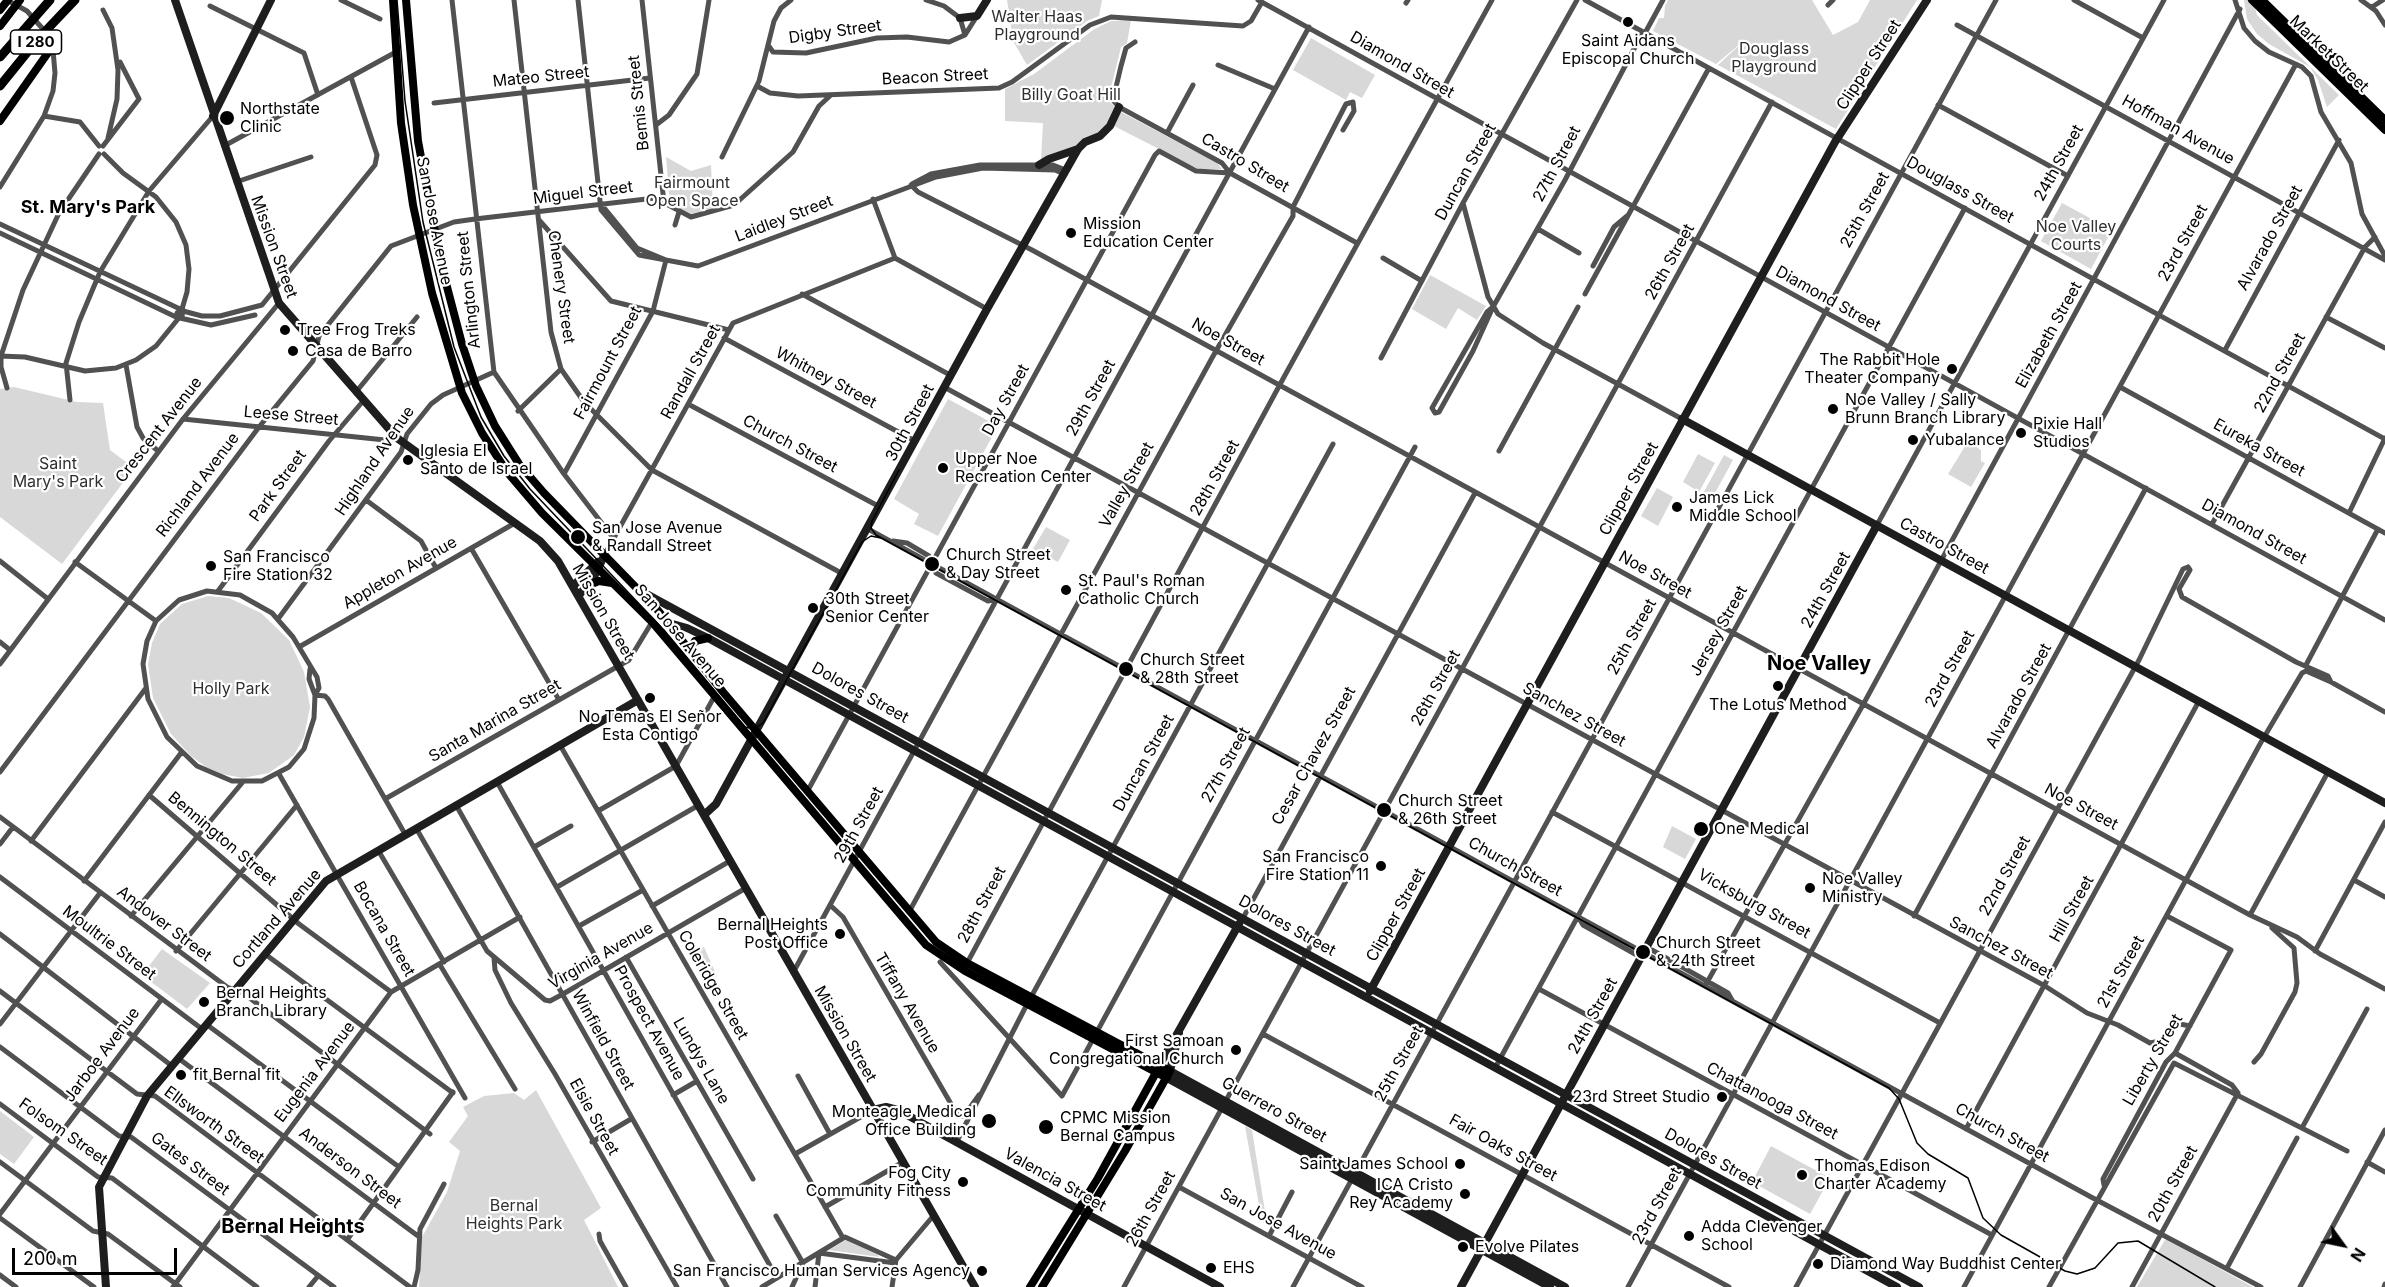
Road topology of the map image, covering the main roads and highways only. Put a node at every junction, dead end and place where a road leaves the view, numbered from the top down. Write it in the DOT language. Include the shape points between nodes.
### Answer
graph roads {
  1 [pos="50,0"];
  2 [pos="75,0"];
  3 [pos="393,0"];
  4 [pos="406,0"];
  5 [pos="2257,1"];
  6 [pos="14,2"];
  7 [pos="0,10"];
  8 [pos="0,26"];
  9 [pos="51,46"];
  10 [pos="0,57"];
  11 [pos="2323,64"];
  12 [pos="0,86"];
  13 [pos="2385,120"];
  14 [pos="0,121"];
  15 [pos="2385,130"];
  16 [pos="612,583"];
  17 [pos="589,585"];
  18 [pos="643,613"];
  19 [pos="669,623"];
  20 [pos="708,638"];
  21 [pos="690,650"];
  22 [pos="966,967"];
  23 [pos="1158,1069"];
  24 [pos="1168,1074"];
  25 [pos="1046,1285"];
  26 [pos="1030,1287"];
  1 -- 10 [label="highway, I 280"];
  2 -- 12 [label="highway, I 280"];
  3 -- 16 [label="main road, San Jose Avenue" via="401,123 413,205 439,320 462,393 507,472"];
  4 -- 19 [label="main road, San Jose Avenue" via="412,88 426,191 445,280 471,372 488,412 519,464"];
  5 -- 11 [label="main road, Market Street"];
  6 -- 7 [label="main road"];
  6 -- 8 [label="main road"];
  9 -- 14 [label="main road"];
  11 -- 13 [label="main road, Market Street" via="2331,56 2338,60 2349,73 2355,91"];
  11 -- 15 [label="main road, Market Street"];
  16 -- 17 [label="main road" via="599,581"];
  16 -- 18 [label="main road, San Jose Avenue"];
  18 -- 19 [label="main road"];
  18 -- 22 [label="main road, San Jose Avenue" via="926,945"];
  19 -- 21 [label="main road, San Jose Avenue"];
  20 -- 21 [label="main road" via="695,641"];
  21 -- 22 [label="main road, San Jose Avenue" via="909,912"];
  22 -- 23 [label="main road, Guerrero Street"];
  23 -- 24 [label="main road, Guerrero Street"];
  23 -- 26 [label="main road, Cesar Chavez Street"];
  24 -- 25 [label="main road, Cesar Chavez Street"];
}
